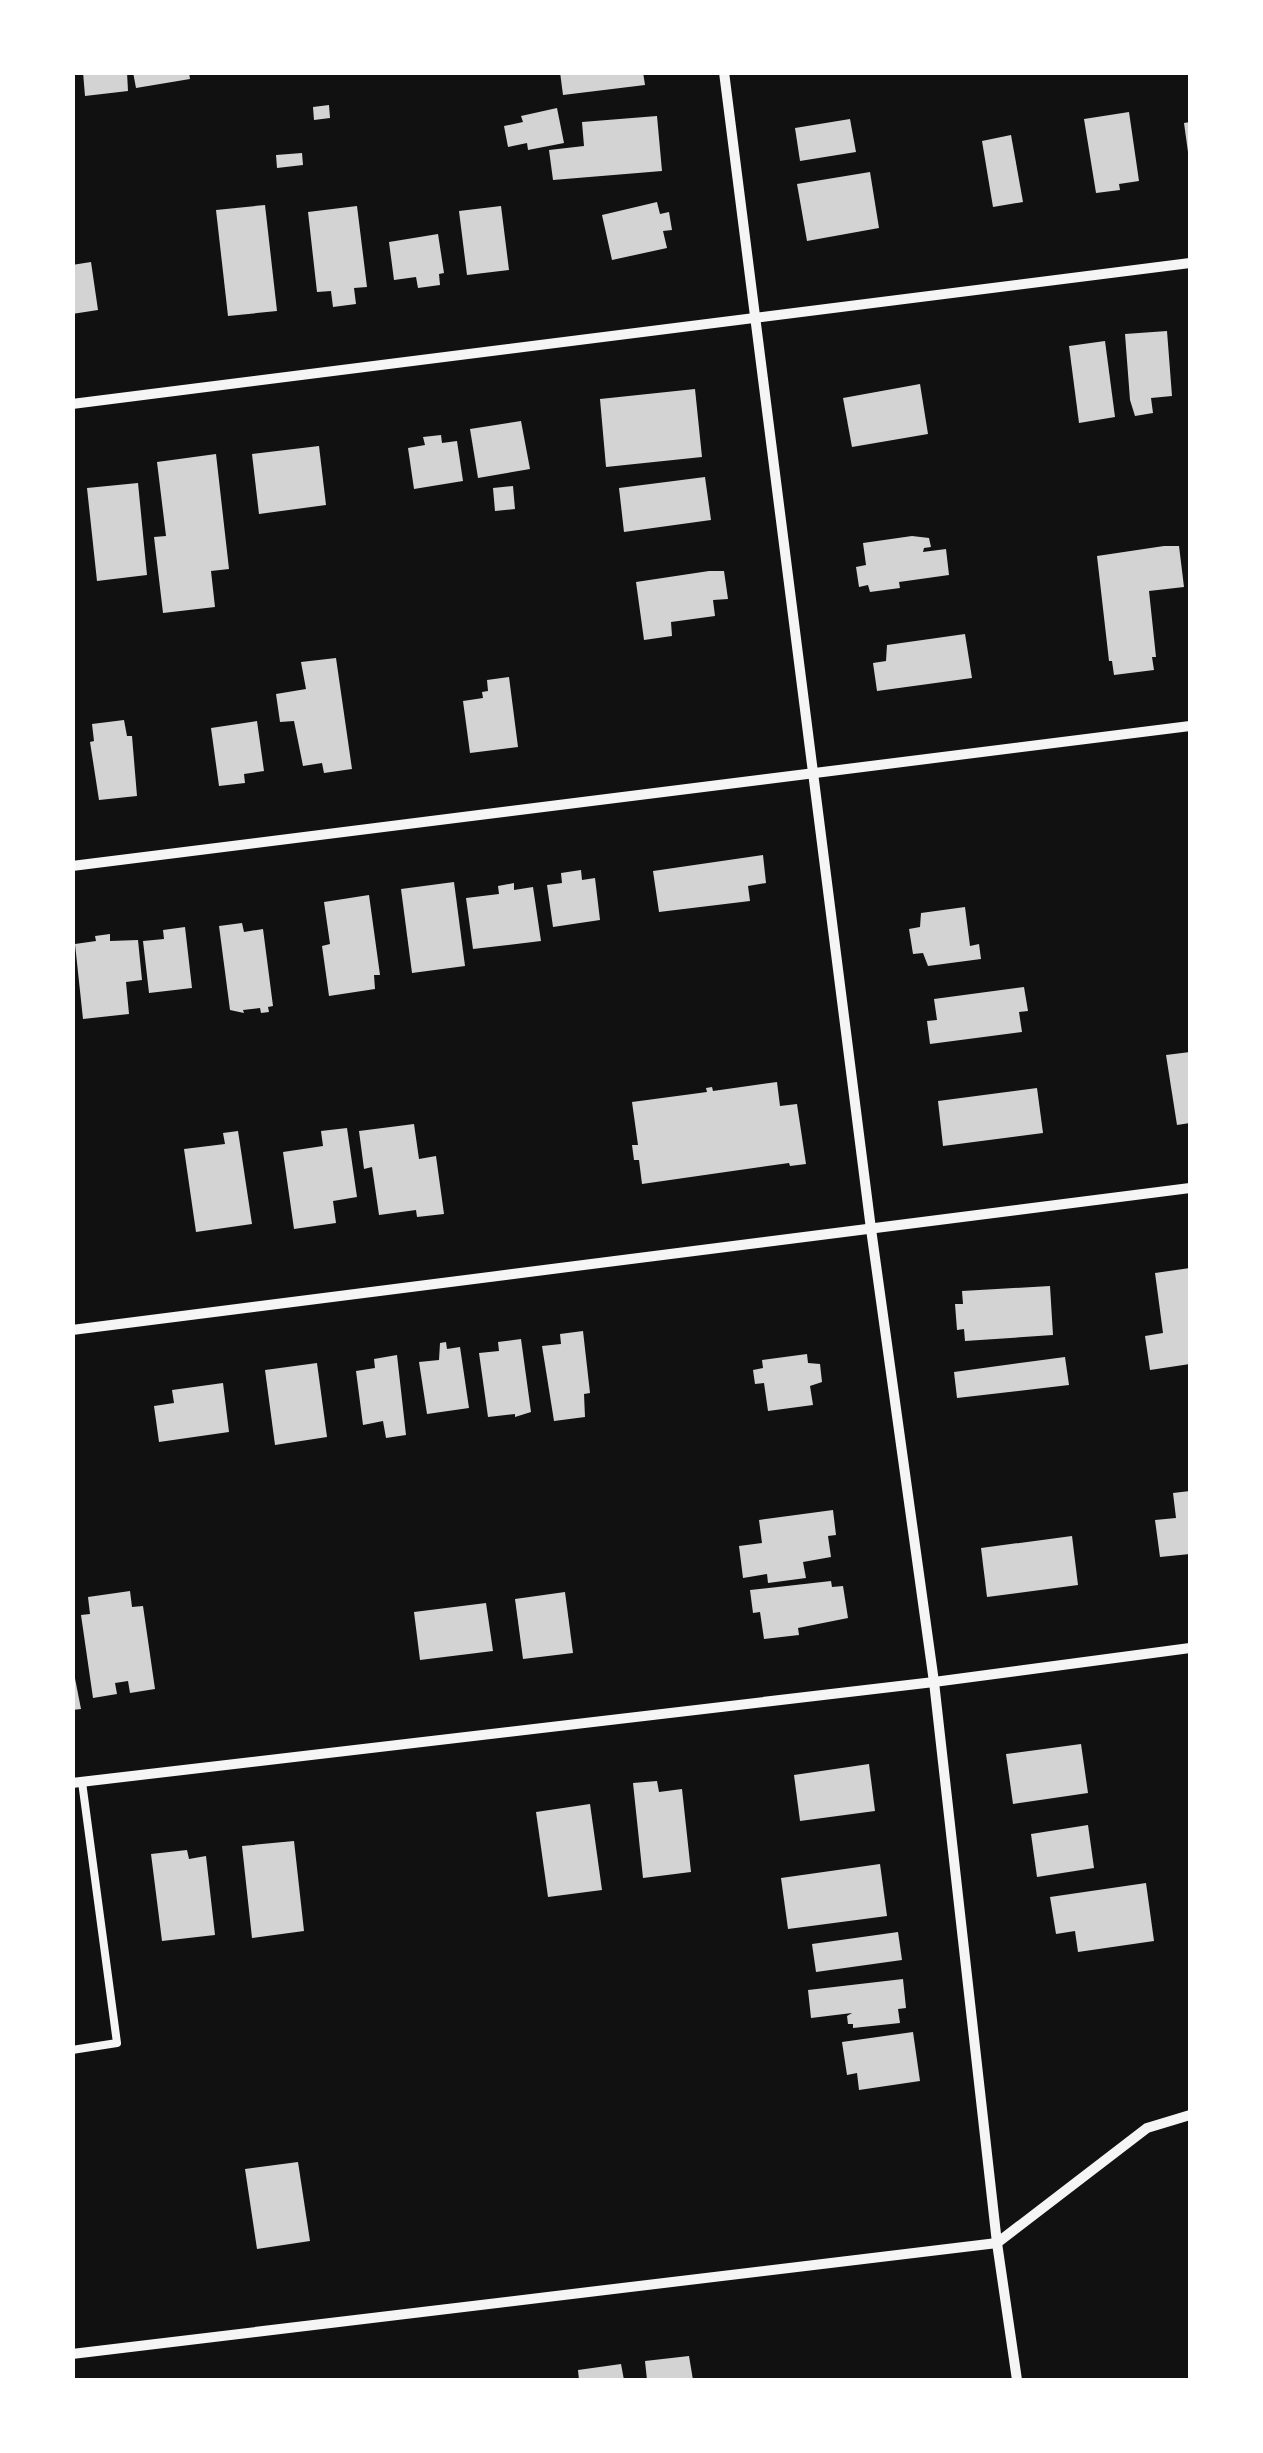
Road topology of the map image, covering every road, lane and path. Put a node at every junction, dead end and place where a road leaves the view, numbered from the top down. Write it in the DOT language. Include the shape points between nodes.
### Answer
graph roads {
  1 [pos="724,72"];
  2 [pos="1190,263"];
  3 [pos="754,319"];
  4 [pos="72,404"];
  5 [pos="1190,726"];
  6 [pos="812,775"];
  7 [pos="72,866"];
  8 [pos="1190,1188"];
  9 [pos="871,1229"];
  10 [pos="72,1330"];
  11 [pos="1190,1648"];
  12 [pos="934,1682"];
  13 [pos="78,1783"];
  14 [pos="72,2050"];
  15 [pos="1190,2115"];
  16 [pos="998,2243"];
  17 [pos="72,2354"];
  18 [pos="1017,2380"];
  1 -- 3 [label="street"];
  2 -- 3 [label="street"];
  3 -- 4 [label="street"];
  3 -- 6 [label="street"];
  5 -- 6 [label="street"];
  6 -- 7 [label="street"];
  6 -- 9 [label="street"];
  8 -- 9 [label="street"];
  9 -- 10 [label="street"];
  9 -- 12 [label="street"];
  11 -- 12 [label="street"];
  12 -- 13 [label="street"];
  12 -- 16 [label="street"];
  13 -- 14 [label="lane" via="117,2043"];
  15 -- 16 [label="street" via="1147,2128"];
  16 -- 17 [label="street"];
  16 -- 18 [label="street"];
}
